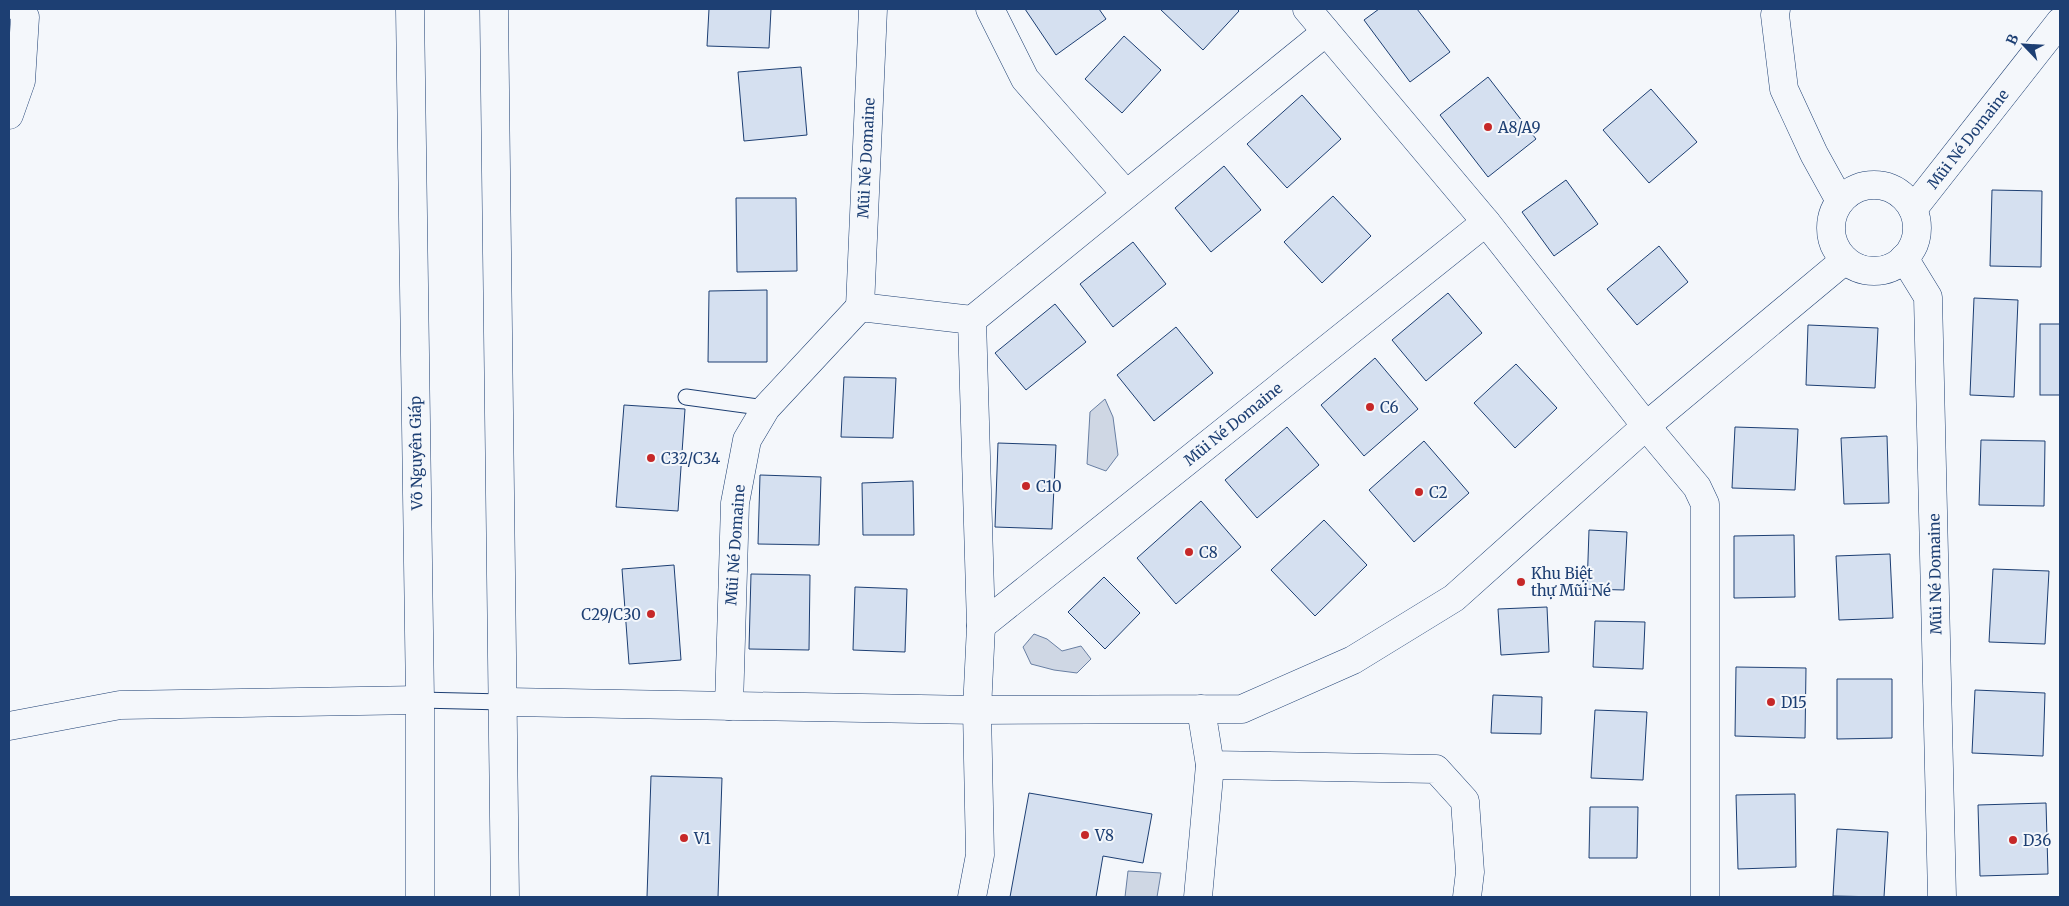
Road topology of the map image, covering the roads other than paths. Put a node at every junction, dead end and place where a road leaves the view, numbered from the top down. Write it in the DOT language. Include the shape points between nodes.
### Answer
graph roads {
  1 [pos="21,9"];
  2 [pos="410,9"];
  3 [pos="494,9"];
  4 [pos="873,9"];
  5 [pos="990,9"];
  6 [pos="1307,9"];
  7 [pos="1776,9"];
  8 [pos="2060,22"];
  9 [pos="1326,32"];
  10 [pos="9,115"];
  11 [pos="1126,194"];
  12 [pos="1840,201"];
  13 [pos="1913,209"];
  14 [pos="1486,222"];
  15 [pos="1904,258"];
  16 [pos="1845,260"];
  17 [pos="860,308"];
  18 [pos="972,320"];
  19 [pos="686,397"];
  20 [pos="766,408"];
  21 [pos="1646,426"];
  22 [pos="981,626"];
  23 [pos="420,700"];
  24 [pos="503,702"];
  25 [pos="729,706"];
  26 [pos="1201,709"];
  27 [pos="977,710"];
  28 [pos="9,726"];
  29 [pos="1210,765"];
  30 [pos="420,897"];
  31 [pos="505,897"];
  32 [pos="972,897"];
  33 [pos="1198,897"];
  34 [pos="1467,897"];
  35 [pos="1705,897"];
  36 [pos="1942,897"];
  1 -- 10 [label="street" via="25,17 21,81"];
  2 -- 23 [label="street, Võ Nguyên Giáp"];
  3 -- 24 [label="street"];
  4 -- 17 [label="street, Mũi Né Domaine"];
  5 -- 11 [label="street" via="1025,79"];
  6 -- 9 [label="street"];
  7 -- 12 [label="street" via="1784,89"];
  8 -- 13 [label="street, Mũi Né Domaine"];
  9 -- 11 [label="street"];
  9 -- 14 [label="street"];
  11 -- 18 [label="street"];
  12 -- 13 [label="street" via="1857,188 1878,184 1899,192"];
  12 -- 16 [label="street" via="1833,216 1831,232 1835,246"];
  13 -- 15 [label="street" via="1916,235"];
  14 -- 21 [label="street"];
  14 -- 22 [label="street, Mũi Né Domaine"];
  15 -- 16 [label="street" via="1875,271 1859,268"];
  15 -- 36 [label="street, Mũi Né Domaine" via="1928,297"];
  16 -- 21 [label="street"];
  17 -- 18 [label="street"];
  17 -- 20 [label="street, Mũi Né Domaine"];
  18 -- 22 [label="street"];
  19 -- 20 [label="lane"];
  20 -- 25 [label="street, Mũi Né Domaine" via="747,440 735,503"];
  21 -- 26 [label="street" via="1454,598 1353,660 1242,709"];
  21 -- 35 [label="street" via="1697,487 1706,504"];
  22 -- 27 [label="street"];
  23 -- 24 [label="lane"];
  23 -- 28 [label="street" via="120,704"];
  23 -- 30 [label="street, Võ Nguyên Giáp"];
  24 -- 25 [label="street"];
  24 -- 31 [label="street"];
  25 -- 27 [label="street"];
  26 -- 27 [label="street"];
  26 -- 29 [label="street"];
  27 -- 32 [label="street" via="980,855"];
  29 -- 33 [label="street"];
  29 -- 34 [label="street" via="1436,769 1465,801 1470,872"];
}
